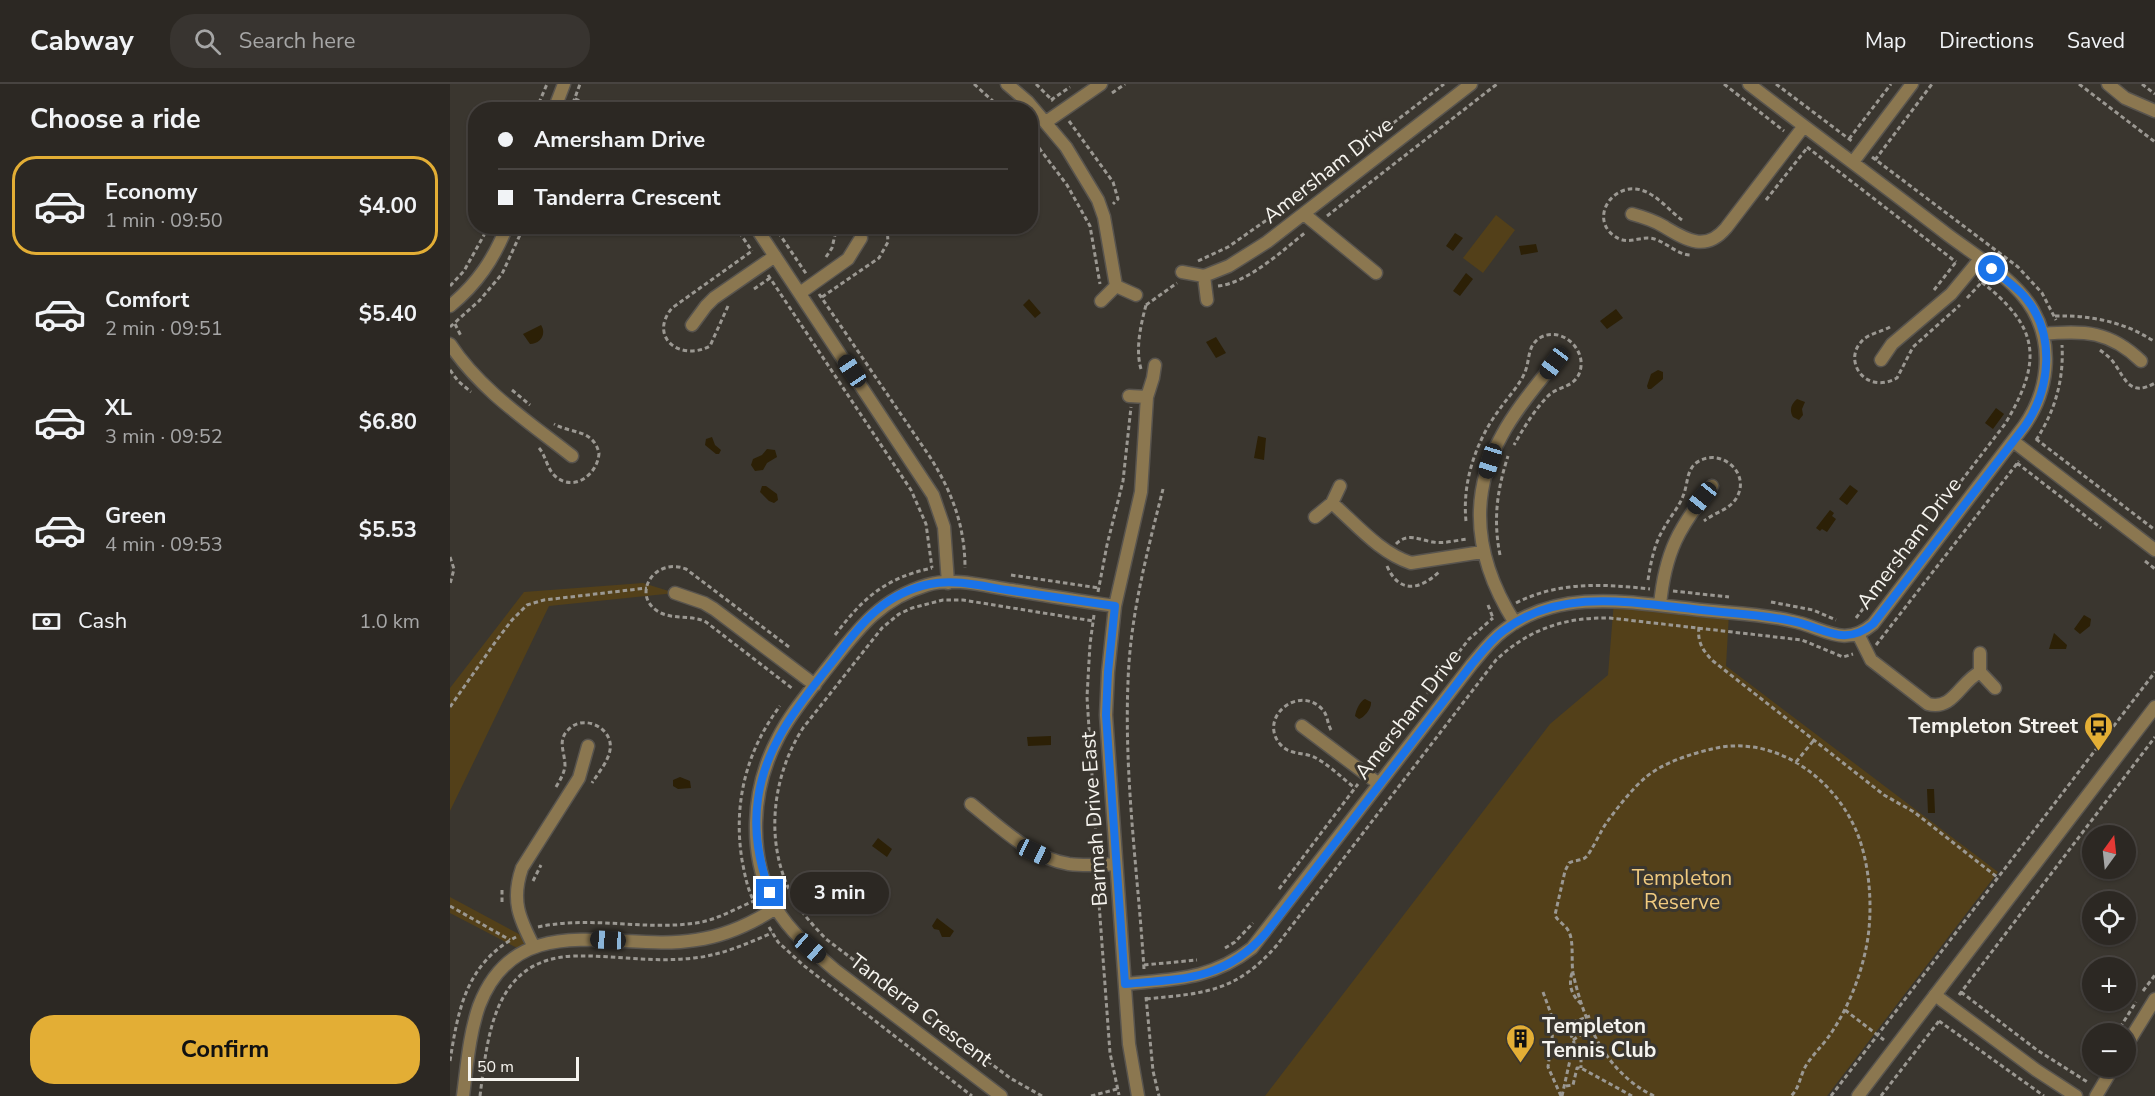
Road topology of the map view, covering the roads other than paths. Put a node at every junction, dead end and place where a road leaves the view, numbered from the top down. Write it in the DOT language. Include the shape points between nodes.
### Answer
graph roads {
  1 [pos="564,84"];
  2 [pos="1007,84"];
  3 [pos="1101,84"];
  4 [pos="1471,84"];
  5 [pos="1749,84"];
  6 [pos="1912,84"];
  7 [pos="2108,84"];
  8 [pos="558,102"];
  9 [pos="1028,102"];
  10 [pos="2155,111"];
  11 [pos="1038,113"];
  12 [pos="1046,122"];
  13 [pos="1804,126"];
  14 [pos="1853,162"];
  15 [pos="1304,214"];
  16 [pos="1632,214"];
  17 [pos="504,234"];
  18 [pos="760,234"];
  19 [pos="861,238"];
  20 [pos="775,256"];
  21 [pos="1980,259"];
  22 [pos="1187,268"];
  23 [pos="1376,273"];
  24 [pos="1204,276"];
  25 [pos="1116,286"];
  26 [pos="800,293"];
  27 [pos="1102,295"];
  28 [pos="1136,295"];
  29 [pos="1207,300"];
  30 [pos="450,306"];
  31 [pos="692,325"];
  32 [pos="2043,334"];
  33 [pos="450,344"];
  34 [pos="1881,360"];
  35 [pos="2141,361"];
  36 [pos="1554,363"];
  37 [pos="1154,372"];
  38 [pos="1131,396"];
  39 [pos="1147,397"];
  40 [pos="2013,441"];
  41 [pos="572,456"];
  42 [pos="1340,486"];
  43 [pos="1712,486"];
  44 [pos="1332,503"];
  45 [pos="1315,517"];
  46 [pos="2155,550"];
  47 [pos="1482,552"];
  48 [pos="948,583"];
  49 [pos="675,593"];
  50 [pos="1660,605"];
  51 [pos="1115,606"];
  52 [pos="1515,623"];
  53 [pos="1858,634"];
  54 [pos="1980,652"];
  55 [pos="1980,672"];
  56 [pos="815,685"];
  57 [pos="1995,688"];
  58 [pos="2155,707"];
  59 [pos="1302,726"];
  60 [pos="588,746"];
  61 [pos="1379,784"];
  62 [pos="971,804"];
  63 [pos="1116,864"];
  64 [pos="776,908"];
  65 [pos="534,947"];
  66 [pos="1125,984"];
  67 [pos="1935,995"];
  68 [pos="2155,999"];
  69 [pos="2136,1030"];
  70 [pos="2107,1077"];
  71 [pos="463,1096"];
  72 [pos="1001,1096"];
  73 [pos="1138,1096"];
  74 [pos="1858,1096"];
  75 [pos="2076,1096"];
  76 [pos="2096,1096"];
  1 -- 8 [label="street"];
  2 -- 9 [label="street"];
  3 -- 12 [label="street"];
  4 -- 15 [label="street, Amersham Drive"];
  5 -- 13 [label="street, Amersham Drive"];
  6 -- 14 [label="street"];
  7 -- 10 [label="street" via="2125,98"];
  11 -- 12 [label="street"];
  12 -- 25 [label="street" via="1101,205"];
  13 -- 14 [label="street, Amersham Drive"];
  13 -- 16 [label="street" via="1726,228 1711,240 1694,242"];
  14 -- 21 [label="street, Amersham Drive"];
  15 -- 23 [label="street"];
  15 -- 24 [label="street, Amersham Drive" via="1237,261"];
  17 -- 30 [label="street" via="486,269"];
  18 -- 20 [label="street"];
  19 -- 26 [label="street" via="848,259"];
  20 -- 26 [label="street"];
  20 -- 31 [label="street" via="714,298"];
  21 -- 32 [label="street, Amersham Drive" via="2025,297"];
  21 -- 34 [label="street" via="1951,294 1892,344"];
  22 -- 24 [label="street"];
  24 -- 29 [label="street"];
  25 -- 27 [label="street"];
  25 -- 28 [label="street"];
  26 -- 48 [label="street" via="933,495 944,526"];
  32 -- 35 [label="street" via="2075,331 2101,335 2120,343"];
  32 -- 40 [label="street, Amersham Drive" via="2047,357 2043,387 2031,416"];
  33 -- 41 [label="street" via="475,378"];
  36 -- 47 [label="street" via="1509,424 1490,461 1481,504"];
  37 -- 39 [label="street, Barmah Drive East"];
  38 -- 39 [label="street"];
  39 -- 51 [label="street, Barmah Drive East" via="1141,492"];
  40 -- 46 [label="street"];
  40 -- 53 [label="street, Amersham Drive" via="1873,624"];
  42 -- 44 [label="street"];
  43 -- 50 [label="street" via="1685,520 1671,549 1664,568"];
  44 -- 45 [label="street"];
  44 -- 47 [label="street" via="1382,548 1411,563"];
  47 -- 52 [label="street" via="1496,590"];
  48 -- 51 [label="street, Tanderra Crescent"];
  48 -- 56 [label="street, Tanderra Crescent" via="914,589 877,610"];
  49 -- 56 [label="street" via="714,609"];
  50 -- 52 [label="street, Amersham Drive" via="1582,601 1539,611"];
  50 -- 53 [label="street, Amersham Drive" via="1783,619 1843,636"];
  51 -- 63 [label="street, Barmah Drive East" via="1106,715"];
  52 -- 61 [label="street, Amersham Drive" via="1482,652"];
  53 -- 55 [label="street" via="1870,660 1934,706 1947,703"];
  54 -- 55 [label="street"];
  55 -- 57 [label="street"];
  56 -- 64 [label="street, Tanderra Crescent" via="779,736 758,798 758,851"];
  58 -- 67 [label="street"];
  59 -- 61 [label="street"];
  60 -- 65 [label="street" via="579,778 518,880 519,917"];
  61 -- 66 [label="street, Amersham Drive" via="1252,948 1213,972"];
  62 -- 63 [label="street" via="1046,858 1078,865"];
  63 -- 66 [label="street, Barmah Drive East"];
  64 -- 65 [label="street" via="730,932 696,941 576,939"];
  64 -- 72 [label="street, Tanderra Crescent" via="822,958"];
  65 -- 71 [label="street" via="501,971 486,992 475,1019"];
  66 -- 73 [label="street, Barmah Drive East"];
  67 -- 74 [label="street"];
  67 -- 75 [label="street"];
  68 -- 69 [label="street"];
  70 -- 76 [label="street"];
}
